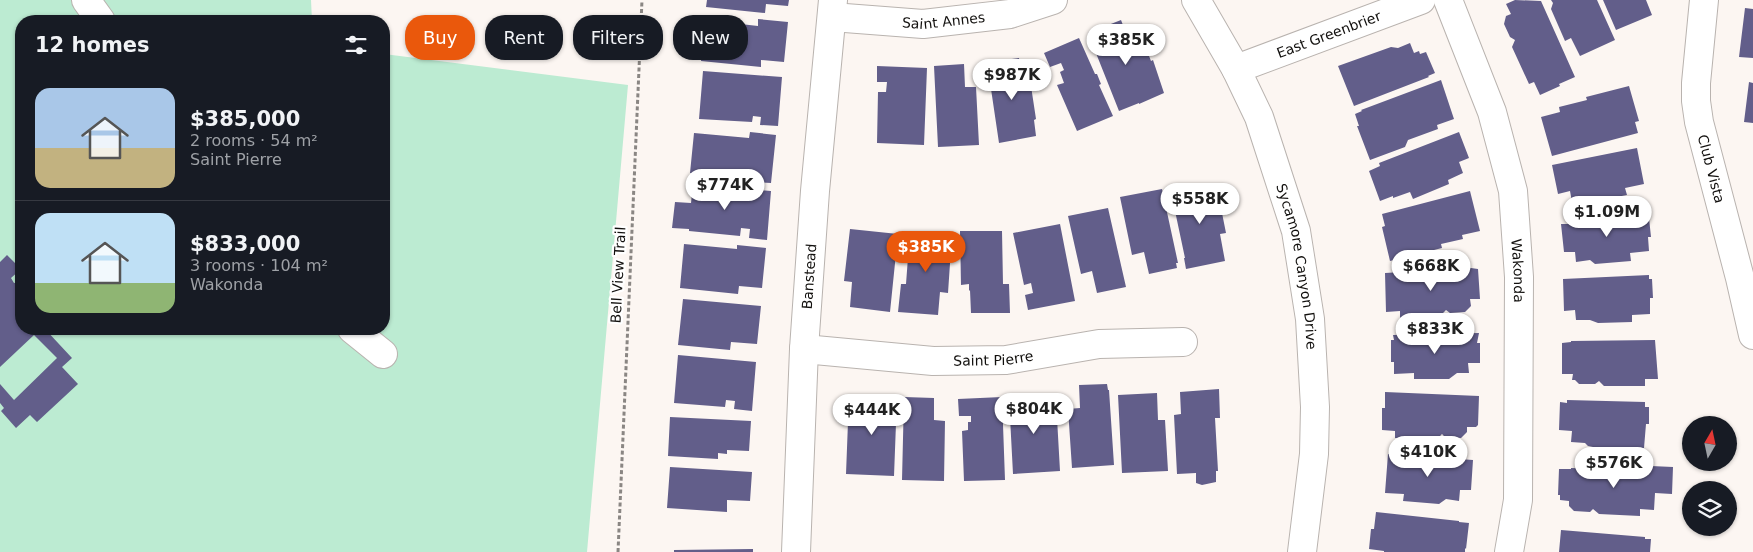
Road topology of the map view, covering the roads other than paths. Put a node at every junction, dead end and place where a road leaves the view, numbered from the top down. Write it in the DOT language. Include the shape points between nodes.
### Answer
graph roads {
  1 [pos="86,0"];
  2 [pos="1053,0"];
  3 [pos="1196,0"];
  4 [pos="1421,0"];
  5 [pos="1448,0"];
  6 [pos="1704,0"];
  7 [pos="832,9"];
  8 [pos="97,15"];
  9 [pos="1236,69"];
  10 [pos="359,335"];
  11 [pos="1753,335"];
  12 [pos="1183,342"];
  13 [pos="804,349"];
  14 [pos="383,354"];
  15 [pos="796,552"];
  16 [pos="1302,552"];
  17 [pos="1509,552"];
  1 -- 8 [label="street"];
  2 -- 7 [label="street, Saint Annes" via="1010,14 923,24"];
  3 -- 9 [label="street, Sycamore Canyon Drive"];
  4 -- 9 [label="street, East Greenbrier"];
  5 -- 17 [label="street, Wakonda" via="1492,112 1513,191 1519,277 1518,500"];
  6 -- 11 [label="street, Club Vista" via="1696,101 1699,122"];
  7 -- 13 [label="street, Banstead"];
  9 -- 16 [label="street, Sycamore Canyon Drive" via="1259,117 1296,231 1309,309 1314,367 1314,454"];
  10 -- 14 [label="street"];
  12 -- 13 [label="street, Saint Pierre" via="1099,344 1006,360 934,361"];
  13 -- 15 [label="street, Banstead"];
}
